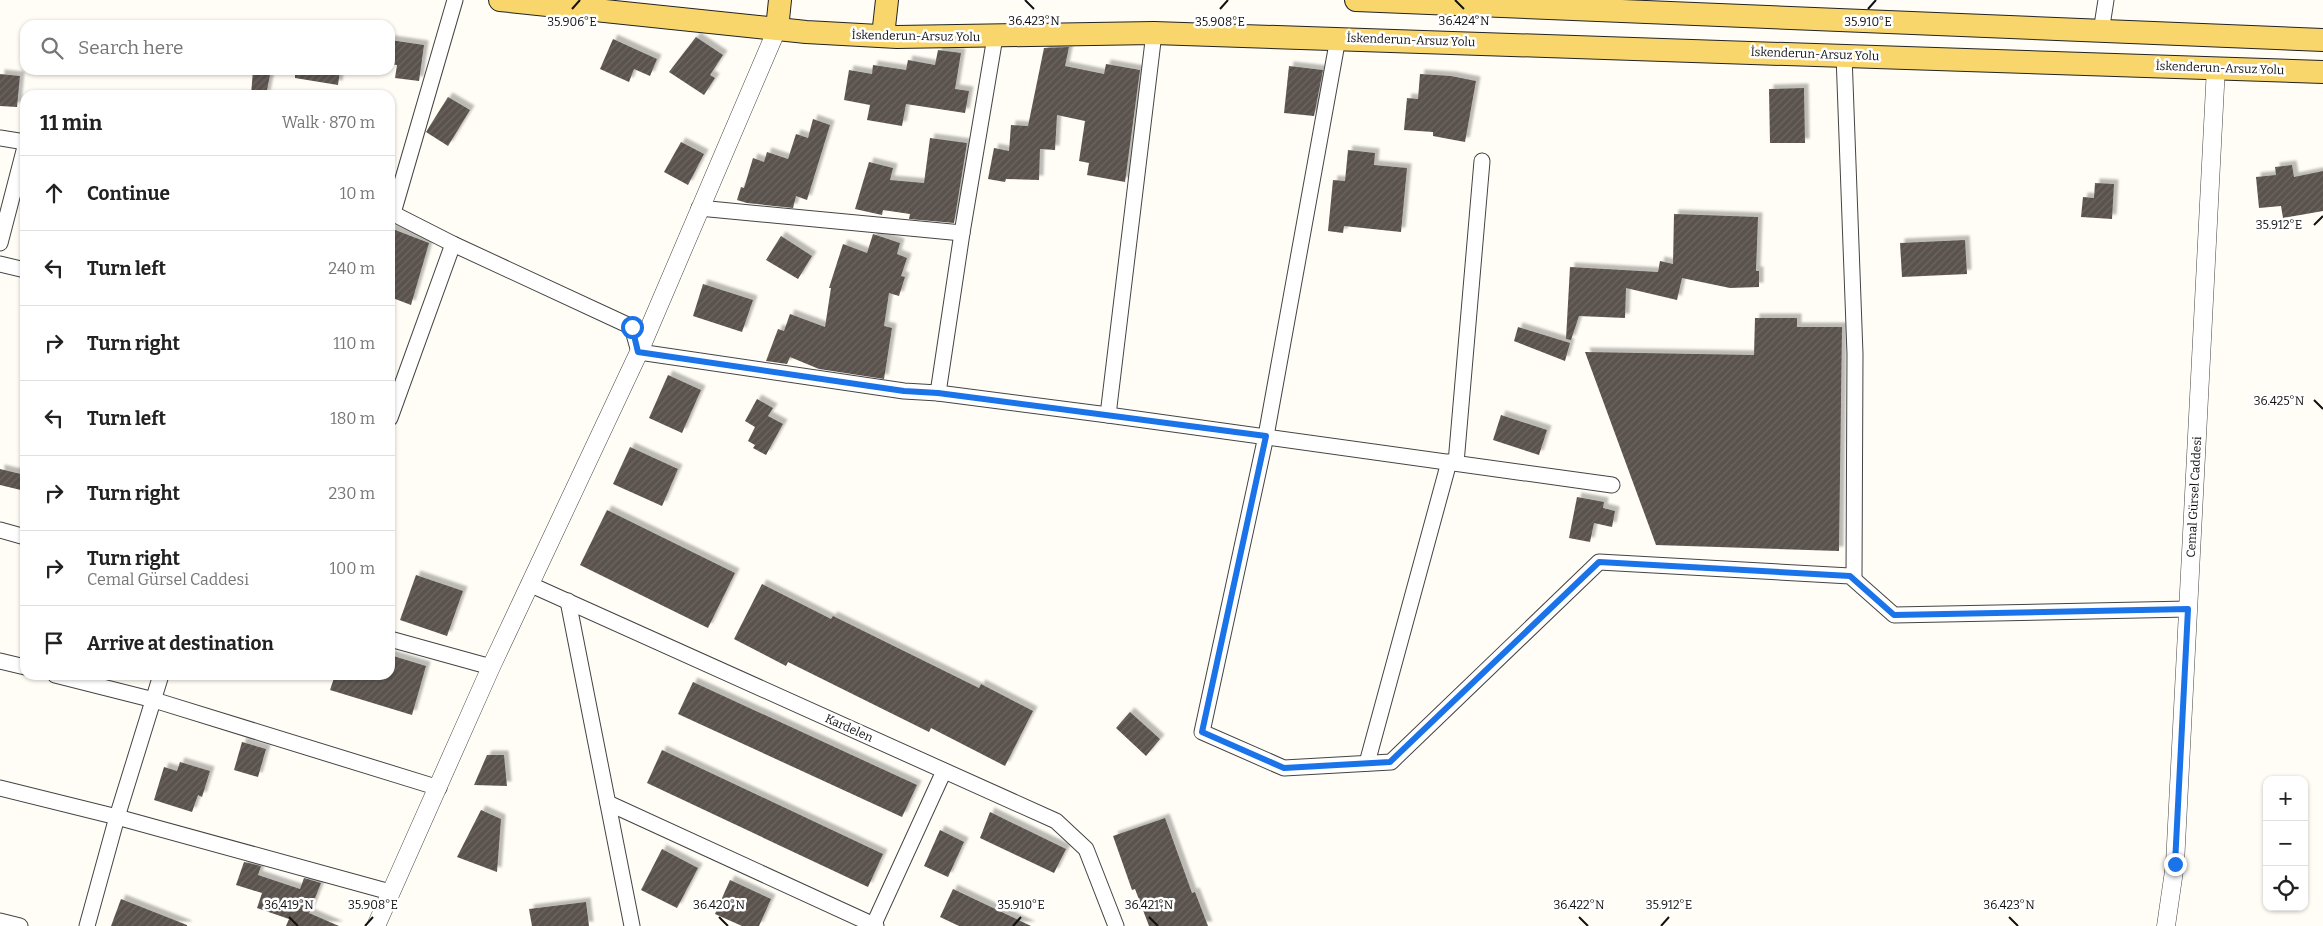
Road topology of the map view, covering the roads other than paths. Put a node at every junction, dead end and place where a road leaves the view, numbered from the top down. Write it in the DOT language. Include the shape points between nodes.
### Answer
graph roads {
  1 [pos="455,0"];
  2 [pos="500,0"];
  3 [pos="780,0"];
  4 [pos="887,0"];
  5 [pos="1358,0"];
  6 [pos="2106,0"];
  7 [pos="1702,7"];
  8 [pos="777,30"];
  9 [pos="2101,32"];
  10 [pos="1154,33"];
  11 [pos="883,36"];
  12 [pos="995,37"];
  13 [pos="1338,38"];
  14 [pos="2323,40"];
  15 [pos="1844,55"];
  16 [pos="2216,67"];
  17 [pos="2323,72"];
  18 [pos="0,138"];
  19 [pos="20,141"];
  20 [pos="1482,161"];
  21 [pos="20,165"];
  22 [pos="395,200"];
  23 [pos="699,208"];
  24 [pos="395,215"];
  25 [pos="962,233"];
  26 [pos="0,243"];
  27 [pos="453,244"];
  28 [pos="0,264"];
  29 [pos="20,269"];
  30 [pos="638,352"];
  31 [pos="938,393"];
  32 [pos="395,404"];
  33 [pos="1108,415"];
  34 [pos="1266,436"];
  35 [pos="1452,462"];
  36 [pos="1612,485"];
  37 [pos="0,530"];
  38 [pos="20,536"];
  39 [pos="1850,576"];
  40 [pos="529,584"];
  41 [pos="568,601"];
  42 [pos="2188,609"];
  43 [pos="395,640"];
  44 [pos="0,661"];
  45 [pos="20,666"];
  46 [pos="491,667"];
  47 [pos="75,680"];
  48 [pos="160,680"];
  49 [pos="154,700"];
  50 [pos="1367,763"];
  51 [pos="944,771"];
  52 [pos="0,788"];
  53 [pos="439,788"];
  54 [pos="608,803"];
  55 [pos="117,817"];
  56 [pos="390,892"];
  57 [pos="0,921"];
  58 [pos="20,926"];
  59 [pos="87,926"];
  60 [pos="376,926"];
  61 [pos="632,926"];
  62 [pos="874,926"];
  63 [pos="1116,926"];
  64 [pos="2166,926"];
  1 -- 22 [label="street"];
  2 -- 8 [label="main road, İskenderun-Arsuz Yolu"];
  3 -- 8 [label="main road"];
  4 -- 11 [label="main road"];
  5 -- 7 [label="main road"];
  6 -- 9 [label="street"];
  7 -- 9 [label="main road"];
  8 -- 11 [label="main road, İskenderun-Arsuz Yolu"];
  8 -- 23 [label="street"];
  9 -- 14 [label="main road"];
  10 -- 12 [label="main road, İskenderun-Arsuz Yolu"];
  10 -- 13 [label="main road, İskenderun-Arsuz Yolu"];
  10 -- 33 [label="street"];
  11 -- 12 [label="main road, İskenderun-Arsuz Yolu"];
  12 -- 25 [label="street"];
  13 -- 15 [label="main road, İskenderun-Arsuz Yolu"];
  13 -- 34 [label="street"];
  15 -- 16 [label="main road, İskenderun-Arsuz Yolu"];
  15 -- 39 [label="street" via="1855,354 1854,578"];
  16 -- 17 [label="main road, İskenderun-Arsuz Yolu"];
  16 -- 42 [label="street, Cemal Gürsel Caddesi"];
  18 -- 19 [label="street"];
  20 -- 35 [label="street"];
  21 -- 26 [label="street"];
  23 -- 25 [label="street"];
  23 -- 30 [label="street"];
  24 -- 27 [label="street"];
  25 -- 31 [label="street"];
  27 -- 30 [label="street" via="632,327"];
  27 -- 32 [label="street"];
  28 -- 29 [label="street"];
  30 -- 31 [label="street" via="904,391"];
  30 -- 40 [label="street"];
  31 -- 33 [label="street"];
  33 -- 34 [label="street"];
  34 -- 35 [label="street"];
  34 -- 50 [label="street" via="1202,732 1284,768"];
  35 -- 36 [label="street"];
  35 -- 50 [label="street"];
  37 -- 38 [label="street"];
  39 -- 42 [label="street" via="1894,615"];
  39 -- 50 [label="street" via="1599,562 1390,762"];
  40 -- 41 [label="street, Kardelen"];
  40 -- 46 [label="street"];
  41 -- 51 [label="street, Kardelen"];
  41 -- 54 [label="street"];
  42 -- 64 [label="street, Cemal Gürsel Caddesi" via="2175,864"];
  43 -- 46 [label="street"];
  44 -- 45 [label="street"];
  46 -- 53 [label="street"];
  47 -- 49 [label="street"];
  48 -- 49 [label="street"];
  49 -- 53 [label="street"];
  49 -- 55 [label="street"];
  51 -- 62 [label="street"];
  51 -- 63 [label="street, Kardelen" via="1056,821 1086,849"];
  52 -- 55 [label="street"];
  53 -- 56 [label="street"];
  54 -- 61 [label="street"];
  54 -- 62 [label="street"];
  55 -- 56 [label="street"];
  55 -- 59 [label="street"];
  56 -- 60 [label="street"];
  57 -- 58 [label="street"];
}
